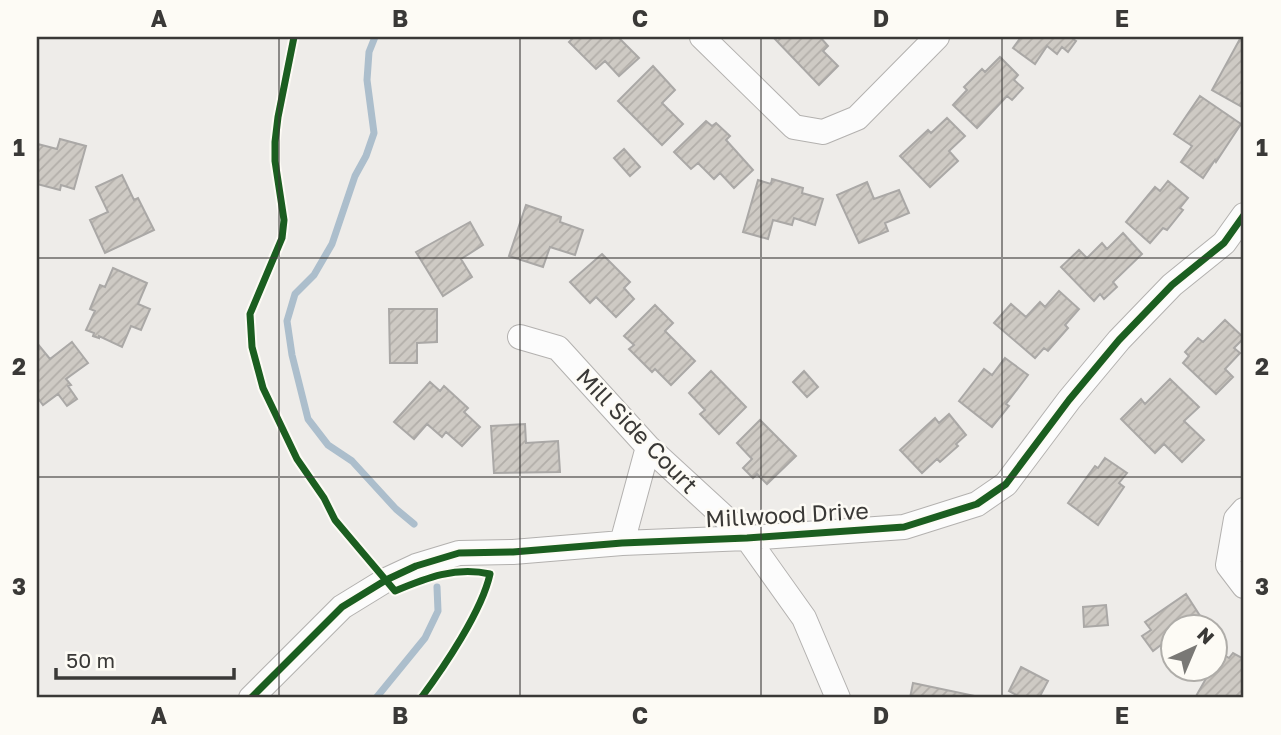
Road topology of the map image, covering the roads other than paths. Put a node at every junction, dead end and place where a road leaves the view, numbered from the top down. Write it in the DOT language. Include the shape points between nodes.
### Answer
graph roads {
  1 [pos="702,37"];
  2 [pos="937,37"];
  3 [pos="1244,215"];
  4 [pos="520,337"];
  5 [pos="648,447"];
  6 [pos="1244,510"];
  7 [pos="747,538"];
  8 [pos="622,542"];
  9 [pos="1244,586"];
  10 [pos="251,698"];
  11 [pos="838,698"];
  1 -- 2 [label="street" via="794,128 823,132 857,118"];
  3 -- 7 [label="street, Millwood Drive" via="1224,243 1172,285 1119,340 1006,484 977,504 904,527"];
  4 -- 5 [label="street, Mill Side Court" via="558,348"];
  5 -- 7 [label="street, Mill Side Court"];
  5 -- 8 [label="street"];
  6 -- 9 [label="street" via="1236,519 1228,565"];
  7 -- 8 [label="street, Millwood Drive"];
  7 -- 11 [label="street, Mill Side Court" via="803,618"];
  8 -- 10 [label="street, Millwood Drive" via="459,552 416,566 342,607"];
}
